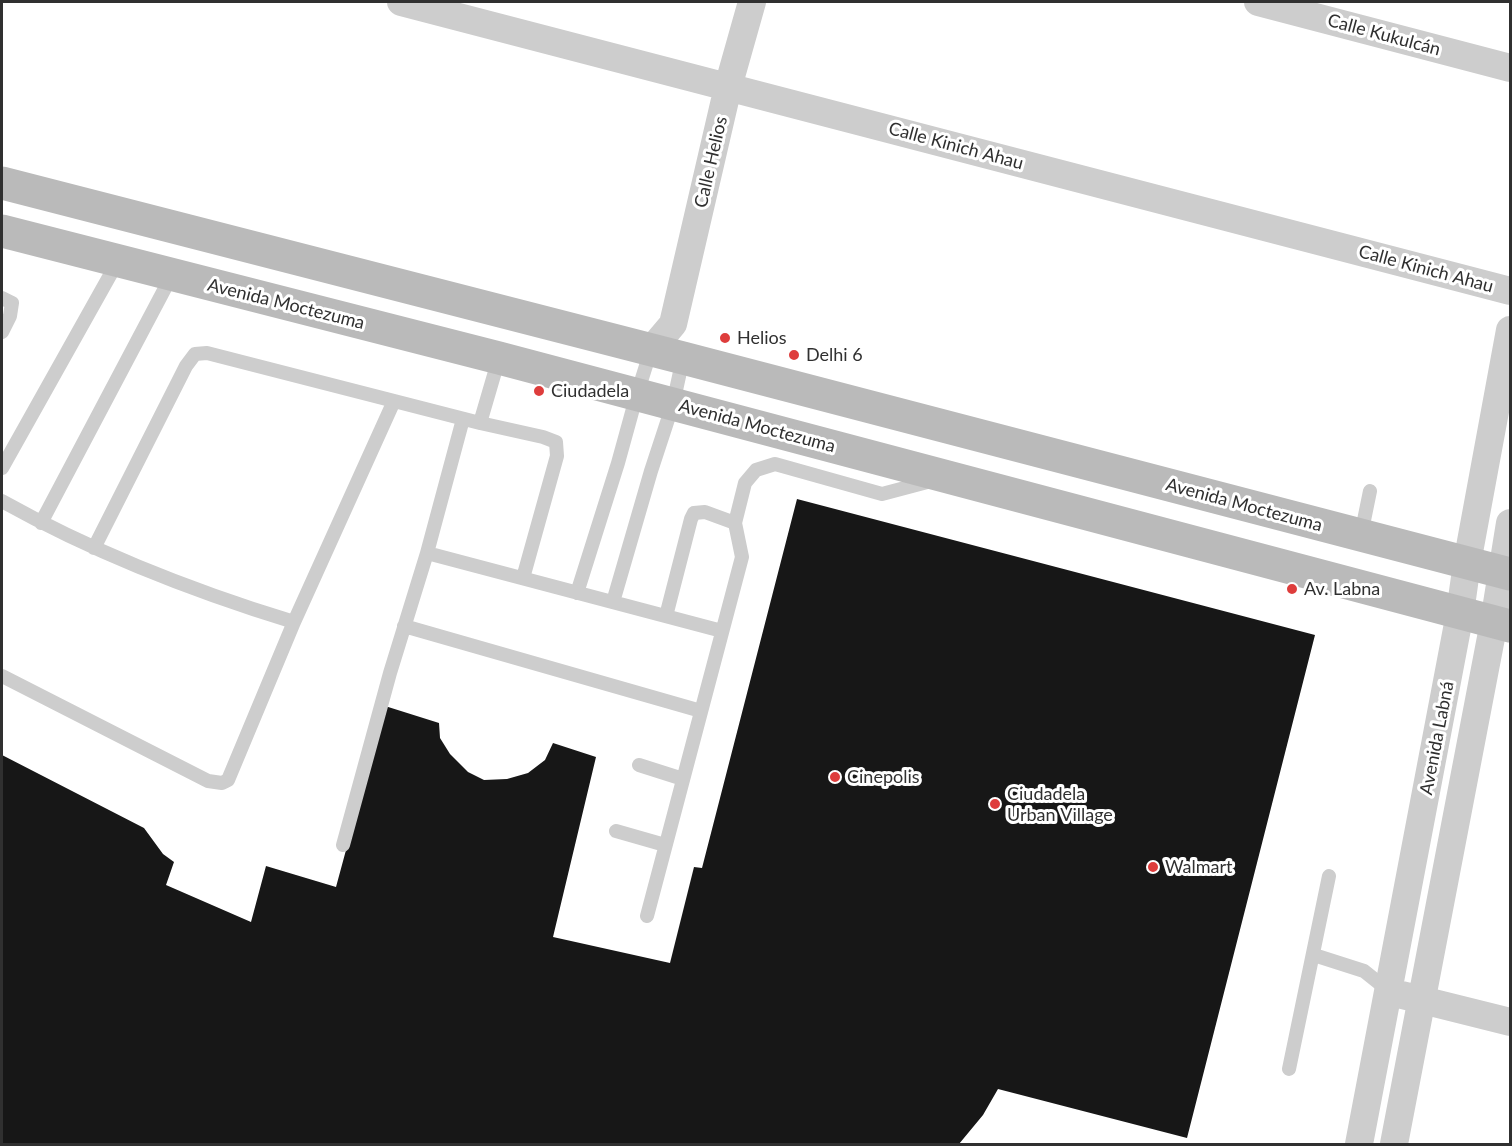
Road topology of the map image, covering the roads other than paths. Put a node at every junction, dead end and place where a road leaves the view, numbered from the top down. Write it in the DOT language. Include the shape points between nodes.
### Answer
graph roads {
  1 [pos="401,2"];
  2 [pos="752,2"];
  3 [pos="1258,2"];
  4 [pos="1510,69"];
  5 [pos="728,87"];
  6 [pos="2,183"];
  7 [pos="2,231"];
  8 [pos="118,261"];
  9 [pos="172,275"];
  10 [pos="1510,291"];
  11 [pos="2,298"];
  12 [pos="673,324"];
  13 [pos="1510,330"];
  14 [pos="2,332"];
  15 [pos="651,350"];
  16 [pos="499,358"];
  17 [pos="683,358"];
  18 [pos="637,394"];
  19 [pos="394,400"];
  20 [pos="673,404"];
  21 [pos="463,419"];
  22 [pos="480,423"];
  23 [pos="2,468"];
  24 [pos="949,476"];
  25 [pos="1370,491"];
  26 [pos="2,501"];
  27 [pos="41,523"];
  28 [pos="1510,523"];
  29 [pos="735,524"];
  30 [pos="1361,535"];
  31 [pos="94,548"];
  32 [pos="428,553"];
  33 [pos="1467,563"];
  34 [pos="1506,573"];
  35 [pos="523,578"];
  36 [pos="577,593"];
  37 [pos="613,603"];
  38 [pos="1460,613"];
  39 [pos="666,616"];
  40 [pos="294,622"];
  41 [pos="1502,624"];
  42 [pos="404,626"];
  43 [pos="722,631"];
  44 [pos="2,676"];
  45 [pos="701,711"];
  46 [pos="639,765"];
  47 [pos="683,779"];
  48 [pos="616,831"];
  49 [pos="343,845"];
  50 [pos="665,845"];
  51 [pos="1329,876"];
  52 [pos="647,916"];
  53 [pos="1314,955"];
  54 [pos="1390,992"];
  55 [pos="1421,999"];
  56 [pos="1510,1022"];
  57 [pos="1289,1069"];
  58 [pos="1359,1144"];
  59 [pos="1394,1144"];
  1 -- 5 [label="street, Calle Kinich Ahau"];
  2 -- 5 [label="street, Calle Helios"];
  3 -- 4 [label="street, Calle Kukulcán"];
  5 -- 10 [label="street, Calle Kinich Ahau"];
  5 -- 12 [label="street, Calle Helios"];
  6 -- 15 [label="street, Avenida Moctezuma"];
  7 -- 8 [label="street, Avenida Moctezuma"];
  8 -- 9 [label="street, Avenida Moctezuma"];
  8 -- 23 [label="lane"];
  9 -- 16 [label="street, Avenida Moctezuma"];
  9 -- 27 [label="lane"];
  11 -- 14 [label="lane" via="12,303"];
  12 -- 15 [label="street, Calle Helios"];
  12 -- 17 [label="street, Calle Helios"];
  13 -- 33 [label="street, Avenida Labná"];
  15 -- 17 [label="street, Avenida Moctezuma"];
  15 -- 18 [label="lane"];
  16 -- 18 [label="street, Avenida Moctezuma"];
  16 -- 22 [label="lane"];
  17 -- 20 [label="lane"];
  17 -- 30 [label="street, Avenida Moctezuma"];
  18 -- 20 [label="street, Avenida Moctezuma"];
  18 -- 36 [label="lane"];
  19 -- 21 [label="lane"];
  19 -- 31 [label="lane" via="207,352 195,354"];
  19 -- 40 [label="lane"];
  20 -- 24 [label="street, Avenida Moctezuma"];
  20 -- 37 [label="lane"];
  21 -- 22 [label="lane"];
  21 -- 32 [label="lane"];
  22 -- 35 [label="lane" via="556,442 557,456"];
  24 -- 29 [label="lane" via="882,494 775,464 756,470 745,483"];
  24 -- 38 [label="street, Avenida Moctezuma"];
  25 -- 30 [label="lane"];
  26 -- 27 [label="lane"];
  27 -- 31 [label="lane"];
  28 -- 34 [label="street, Avenida Labná"];
  29 -- 39 [label="lane" via="705,512 694,513"];
  29 -- 43 [label="lane" via="742,557"];
  30 -- 33 [label="street, Avenida Moctezuma"];
  31 -- 40 [label="lane" via="170,581"];
  32 -- 35 [label="lane"];
  32 -- 42 [label="lane"];
  33 -- 34 [label="street, Avenida Moctezuma"];
  33 -- 38 [label="street, Avenida Labná"];
  34 -- 41 [label="street, Avenida Labná"];
  35 -- 36 [label="lane"];
  36 -- 37 [label="lane"];
  37 -- 39 [label="lane"];
  38 -- 41 [label="street, Avenida Moctezuma"];
  38 -- 54 [label="street, Avenida Labná"];
  39 -- 43 [label="lane"];
  40 -- 44 [label="lane" via="228,780 222,783 198,776"];
  41 -- 55 [label="street, Avenida Labná"];
  42 -- 45 [label="lane"];
  42 -- 49 [label="lane"];
  43 -- 45 [label="lane"];
  45 -- 47 [label="lane"];
  46 -- 47 [label="lane"];
  47 -- 50 [label="lane"];
  48 -- 50 [label="lane"];
  50 -- 52 [label="lane"];
  51 -- 53 [label="lane"];
  53 -- 54 [label="lane" via="1364,971"];
  53 -- 57 [label="lane"];
  54 -- 55 [label="street"];
  54 -- 58 [label="street, Avenida Labná"];
  55 -- 56 [label="street"];
  55 -- 59 [label="street, Avenida Labná"];
}
